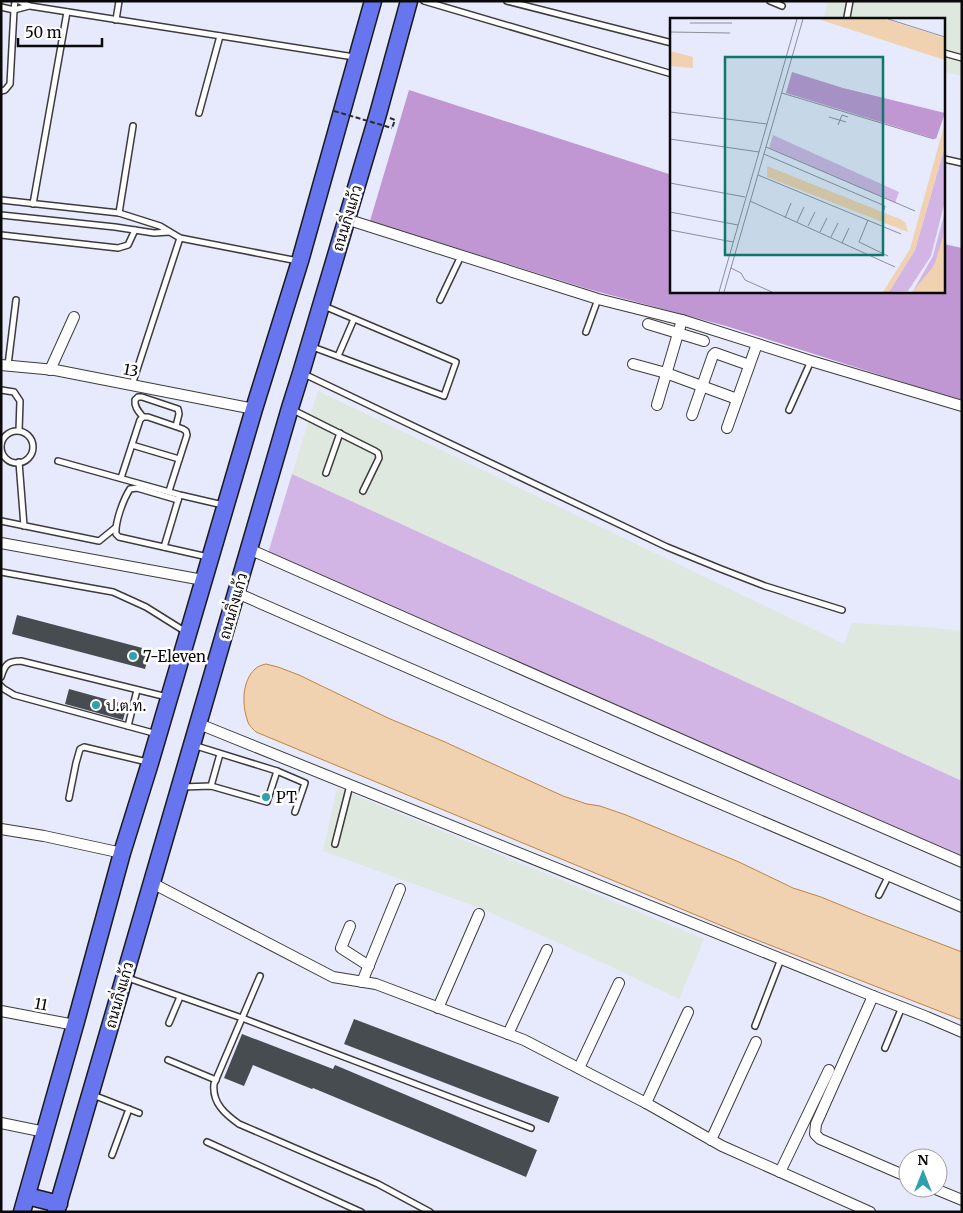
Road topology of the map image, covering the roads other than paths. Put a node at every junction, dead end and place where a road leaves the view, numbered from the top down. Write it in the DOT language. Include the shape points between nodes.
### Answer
graph roads {
  1 [pos="17,1"];
  2 [pos="119,1"];
  3 [pos="373,1"];
  4 [pos="409,1"];
  5 [pos="424,1"];
  6 [pos="507,1"];
  7 [pos="770,1"];
  8 [pos="850,1"];
  9 [pos="30,6"];
  10 [pos="782,6"];
  11 [pos="1,7"];
  12 [pos="14,10"];
  13 [pos="67,12"];
  14 [pos="848,18"];
  15 [pos="116,20"];
  16 [pos="220,36"];
  17 [pos="670,42"];
  18 [pos="946,54"];
  19 [pos="357,58"];
  20 [pos="962,58"];
  21 [pos="670,73"];
  22 [pos="1,91"];
  23 [pos="199,114"];
  24 [pos="132,126"];
  25 [pos="946,159"];
  26 [pos="962,163"];
  27 [pos="1,200"];
  28 [pos="33,204"];
  29 [pos="119,214"];
  30 [pos="1,215"];
  31 [pos="346,220"];
  32 [pos="135,230"];
  33 [pos="170,232"];
  34 [pos="1,235"];
  35 [pos="180,238"];
  36 [pos="461,256"];
  37 [pos="300,261"];
  38 [pos="598,299"];
  39 [pos="16,300"];
  40 [pos="440,300"];
  41 [pos="321,305"];
  42 [pos="74,317"];
  43 [pos="354,319"];
  44 [pos="682,320"];
  45 [pos="648,324"];
  46 [pos="586,332"];
  47 [pos="678,334"];
  48 [pos="704,341"];
  49 [pos="756,344"];
  50 [pos="310,346"];
  51 [pos="338,356"];
  52 [pos="811,361"];
  53 [pos="633,364"];
  54 [pos="5,365"];
  55 [pos="749,365"];
  56 [pos="50,370"];
  57 [pos="302,373"];
  58 [pos="666,373"];
  59 [pos="702,385"];
  60 [pos="132,386"];
  61 [pos="1,390"];
  62 [pos="737,399"];
  63 [pos="656,405"];
  64 [pos="962,406"];
  65 [pos="290,408"];
  66 [pos="254,409"];
  67 [pos="790,410"];
  68 [pos="692,415"];
  69 [pos="142,417"];
  70 [pos="176,426"];
  71 [pos="727,428"];
  72 [pos="19,431"];
  73 [pos="340,433"];
  74 [pos="132,444"];
  75 [pos="179,459"];
  76 [pos="58,461"];
  77 [pos="19,462"];
  78 [pos="326,473"];
  79 [pos="121,478"];
  80 [pos="169,491"];
  81 [pos="363,491"];
  82 [pos="179,498"];
  83 [pos="226,506"];
  84 [pos="1,521"];
  85 [pos="24,526"];
  86 [pos="115,528"];
  87 [pos="1,543"];
  88 [pos="164,547"];
  89 [pos="249,549"];
  90 [pos="210,558"];
  91 [pos="1,572"];
  92 [pos="203,580"];
  93 [pos="237,593"];
  94 [pos="842,610"];
  95 [pos="188,633"];
  96 [pos="1,677"];
  97 [pos="1,686"];
  98 [pos="137,690"];
  99 [pos="169,698"];
  100 [pos="199,724"];
  101 [pos="128,726"];
  102 [pos="158,734"];
  103 [pos="193,744"];
  104 [pos="220,754"];
  105 [pos="150,763"];
  106 [pos="278,771"];
  107 [pos="350,785"];
  108 [pos="211,786"];
  109 [pos="181,787"];
  110 [pos="69,798"];
  111 [pos="295,812"];
  112 [pos="1,829"];
  113 [pos="335,844"];
  114 [pos="122,853"];
  115 [pos="962,862"];
  116 [pos="888,875"];
  117 [pos="152,883"];
  118 [pos="400,889"];
  119 [pos="879,895"];
  120 [pos="962,907"];
  121 [pos="479,914"];
  122 [pos="350,926"];
  123 [pos="547,950"];
  124 [pos="782,959"];
  125 [pos="369,966"];
  126 [pos="260,976"];
  127 [pos="125,978"];
  128 [pos="362,982"];
  129 [pos="619,983"];
  130 [pos="873,996"];
  131 [pos="180,997"];
  132 [pos="902,1007"];
  133 [pos="438,1008"];
  134 [pos="1,1012"];
  135 [pos="688,1012"];
  136 [pos="242,1018"];
  137 [pos="169,1023"];
  138 [pos="75,1025"];
  139 [pos="755,1026"];
  140 [pos="962,1032"];
  141 [pos="508,1034"];
  142 [pos="756,1042"];
  143 [pos="885,1048"];
  144 [pos="168,1060"];
  145 [pos="579,1068"];
  146 [pos="829,1070"];
  147 [pos="216,1080"];
  148 [pos="91,1094"];
  149 [pos="646,1103"];
  150 [pos="129,1108"];
  151 [pos="139,1113"];
  152 [pos="1,1123"];
  153 [pos="531,1128"];
  154 [pos="45,1132"];
  155 [pos="711,1140"];
  156 [pos="207,1142"];
  157 [pos="112,1155"];
  158 [pos="780,1172"];
  159 [pos="898,1173"];
  160 [pos="948,1194"];
  161 [pos="26,1196"];
  162 [pos="962,1200"];
  163 [pos="58,1208"];
  164 [pos="22,1212"];
  165 [pos="361,1212"];
  166 [pos="430,1212"];
  167 [pos="870,1212"];
  1 -- 9 [label="lane"];
  1 -- 12 [label="lane"];
  2 -- 15 [label="lane"];
  3 -- 19 [label="main road"];
  4 -- 31 [label="main road, ถนนกิ่งแก้ว"];
  5 -- 21 [label="lane"];
  6 -- 17 [label="lane"];
  7 -- 10 [label="lane"];
  8 -- 14 [label="lane"];
  9 -- 12 [label="lane"];
  9 -- 13 [label="lane"];
  11 -- 12 [label="lane"];
  12 -- 22 [label="lane" via="10,84"];
  13 -- 15 [label="lane"];
  13 -- 28 [label="lane"];
  15 -- 16 [label="lane"];
  16 -- 19 [label="lane"];
  16 -- 23 [label="lane"];
  18 -- 20 [label="lane"];
  19 -- 37 [label="main road"];
  24 -- 29 [label="lane"];
  25 -- 26 [label="lane"];
  27 -- 28 [label="lane"];
  28 -- 29 [label="lane"];
  29 -- 33 [label="lane"];
  30 -- 32 [label="lane"];
  31 -- 36 [label="street"];
  31 -- 41 [label="main road, ถนนกิ่งแก้ว"];
  32 -- 33 [label="lane"];
  32 -- 34 [label="lane" via="128,245 118,248"];
  33 -- 35 [label="lane"];
  35 -- 37 [label="lane"];
  35 -- 60 [label="lane"];
  36 -- 38 [label="street"];
  36 -- 40 [label="lane"];
  37 -- 66 [label="main road"];
  38 -- 44 [label="street"];
  38 -- 46 [label="lane"];
  39 -- 54 [label="lane"];
  41 -- 43 [label="lane"];
  41 -- 50 [label="main road, ถนนกิ่งแก้ว"];
  42 -- 56 [label="street"];
  43 -- 51 [label="lane"];
  43 -- 51 [label="lane" via="456,362 444,396"];
  44 -- 47 [label="street"];
  44 -- 49 [label="street"];
  45 -- 47 [label="street"];
  47 -- 48 [label="street"];
  47 -- 58 [label="street"];
  49 -- 52 [label="street"];
  49 -- 55 [label="street"];
  50 -- 51 [label="lane"];
  50 -- 57 [label="main road, ถนนกิ่งแก้ว"];
  52 -- 64 [label="street"];
  52 -- 67 [label="lane"];
  53 -- 58 [label="street"];
  54 -- 56 [label="street, 13"];
  55 -- 59 [label="street" via="715,353"];
  55 -- 62 [label="street"];
  56 -- 60 [label="street, 13"];
  57 -- 65 [label="main road, ถนนกิ่งแก้ว"];
  57 -- 94 [label="lane" via="667,547 765,586"];
  58 -- 59 [label="street"];
  58 -- 63 [label="street"];
  59 -- 62 [label="street"];
  59 -- 68 [label="street"];
  60 -- 66 [label="street, 13"];
  61 -- 72 [label="lane" via="14,392 20,401"];
  62 -- 71 [label="street"];
  65 -- 73 [label="lane"];
  65 -- 89 [label="main road, ถนนกิ่งแก้ว"];
  66 -- 83 [label="main road"];
  69 -- 70 [label="lane"];
  69 -- 70 [label="lane" via="134,403 138,398 178,409 180,414"];
  69 -- 74 [label="lane"];
  70 -- 75 [label="lane" via="187,435"];
  72 -- 77 [label="lane" via="27,434 33,448 28,458"];
  72 -- 77 [label="lane" via="8,434 2,447 5,457"];
  73 -- 78 [label="lane"];
  73 -- 81 [label="lane" via="378,453 379,458"];
  74 -- 75 [label="lane"];
  74 -- 79 [label="lane"];
  75 -- 80 [label="lane"];
  76 -- 79 [label="lane"];
  77 -- 85 [label="lane"];
  79 -- 80 [label="lane"];
  80 -- 82 [label="lane"];
  82 -- 83 [label="lane"];
  82 -- 86 [label="lane" via="130,489"];
  82 -- 88 [label="lane"];
  83 -- 90 [label="main road"];
  84 -- 85 [label="lane"];
  85 -- 86 [label="lane" via="99,541"];
  86 -- 88 [label="lane" via="119,537"];
  87 -- 92 [label="street"];
  88 -- 90 [label="lane"];
  89 -- 93 [label="main road, ถนนกิ่งแก้ว"];
  89 -- 115 [label="street"];
  90 -- 92 [label="main road"];
  91 -- 95 [label="lane" via="113,592 146,607"];
  92 -- 95 [label="main road"];
  93 -- 100 [label="main road, ถนนกิ่งแก้ว"];
  93 -- 116 [label="street"];
  95 -- 99 [label="main road"];
  96 -- 98 [label="lane" via="6,665 21,661"];
  97 -- 101 [label="lane" via="14,695"];
  98 -- 99 [label="lane"];
  98 -- 101 [label="lane"];
  99 -- 102 [label="main road"];
  100 -- 103 [label="main road, ถนนกิ่งแก้ว"];
  100 -- 107 [label="street"];
  101 -- 102 [label="lane"];
  102 -- 105 [label="main road"];
  103 -- 104 [label="lane"];
  103 -- 109 [label="main road, ถนนกิ่งแก้ว"];
  104 -- 106 [label="lane"];
  104 -- 108 [label="lane"];
  105 -- 110 [label="lane" via="80,749"];
  105 -- 114 [label="main road"];
  106 -- 108 [label="lane" via="267,802"];
  106 -- 111 [label="lane" via="305,783"];
  107 -- 113 [label="lane"];
  107 -- 124 [label="street"];
  108 -- 109 [label="lane"];
  109 -- 117 [label="main road, ถนนกิ่งแก้ว"];
  112 -- 114 [label="street"];
  114 -- 138 [label="main road"];
  116 -- 119 [label="lane"];
  116 -- 120 [label="street"];
  117 -- 127 [label="main road, ถนนกิ่งแก้ว"];
  117 -- 128 [label="street" via="333,978"];
  118 -- 125 [label="street"];
  121 -- 133 [label="street"];
  122 -- 125 [label="street" via="341,948"];
  123 -- 141 [label="street"];
  124 -- 130 [label="street"];
  124 -- 139 [label="lane"];
  125 -- 128 [label="street"];
  126 -- 136 [label="lane"];
  127 -- 131 [label="lane"];
  127 -- 148 [label="main road, ถนนกิ่งแก้ว"];
  128 -- 133 [label="street" via="376,984"];
  129 -- 145 [label="street"];
  130 -- 132 [label="street"];
  130 -- 159 [label="street" via="816,1124 815,1134"];
  131 -- 136 [label="lane"];
  131 -- 137 [label="lane"];
  132 -- 140 [label="street"];
  132 -- 143 [label="lane"];
  133 -- 141 [label="street"];
  134 -- 138 [label="street, 11"];
  135 -- 149 [label="street"];
  136 -- 147 [label="lane"];
  136 -- 153 [label="lane"];
  138 -- 154 [label="main road"];
  141 -- 145 [label="street"];
  142 -- 155 [label="street"];
  144 -- 147 [label="lane"];
  145 -- 149 [label="street"];
  146 -- 158 [label="street"];
  147 -- 166 [label="lane" via="214,1094 218,1105 239,1124 378,1184"];
  148 -- 150 [label="lane"];
  148 -- 163 [label="main road, ถนนกิ่งแก้ว"];
  149 -- 155 [label="street"];
  150 -- 151 [label="lane"];
  150 -- 157 [label="lane"];
  152 -- 154 [label="street"];
  154 -- 161 [label="main road"];
  155 -- 158 [label="street"];
  156 -- 165 [label="lane"];
  158 -- 167 [label="street"];
  160 -- 162 [label="street"];
  161 -- 163 [label="main road"];
  161 -- 164 [label="main road"];
}
